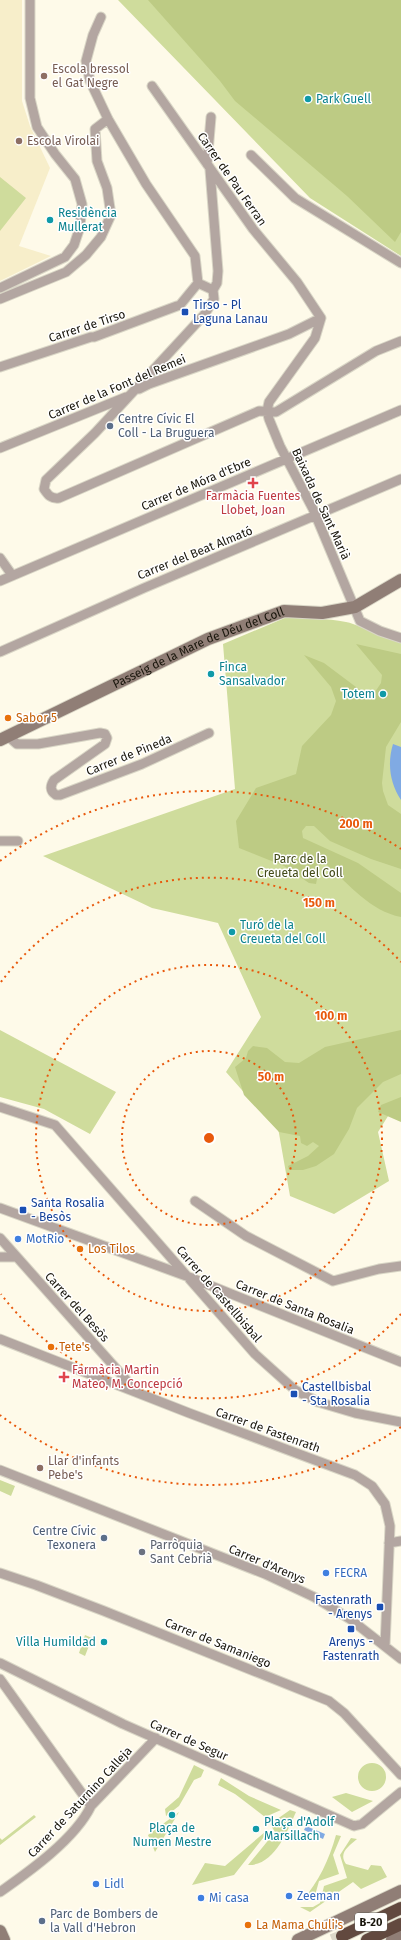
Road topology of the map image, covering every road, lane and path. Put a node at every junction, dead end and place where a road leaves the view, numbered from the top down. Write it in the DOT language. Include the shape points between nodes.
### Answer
graph roads {
  1 [pos="30,0"];
  2 [pos="101,17"];
  3 [pos="152,86"];
  4 [pos="212,117"];
  5 [pos="108,119"];
  6 [pos="251,155"];
  7 [pos="209,167"];
  8 [pos="401,263"];
  9 [pos="198,283"];
  10 [pos="0,288"];
  11 [pos="213,290"];
  12 [pos="0,299"];
  13 [pos="321,318"];
  14 [pos="401,341"];
  15 [pos="0,367"];
  16 [pos="130,395"];
  17 [pos="401,410"];
  18 [pos="267,411"];
  19 [pos="0,448"];
  20 [pos="288,458"];
  21 [pos="401,479"];
  22 [pos="315,516"];
  23 [pos="0,558"];
  24 [pos="12,575"];
  25 [pos="401,580"];
  26 [pos="0,581"];
  27 [pos="355,608"];
  28 [pos="401,638"];
  29 [pos="0,652"];
  30 [pos="209,733"];
  31 [pos="4,738"];
  32 [pos="0,841"];
  33 [pos="18,841"];
  34 [pos="0,1107"];
  35 [pos="195,1201"];
  36 [pos="0,1208"];
  37 [pos="0,1238"];
  38 [pos="0,1257"];
  39 [pos="16,1257"];
  40 [pos="401,1266"];
  41 [pos="189,1277"];
  42 [pos="0,1339"];
  43 [pos="401,1362"];
  44 [pos="137,1392"];
  45 [pos="401,1422"];
  46 [pos="0,1470"];
  47 [pos="401,1541"];
  48 [pos="389,1543"];
  49 [pos="0,1573"];
  50 [pos="385,1646"];
  51 [pos="401,1659"];
  52 [pos="0,1663"];
  53 [pos="0,1679"];
  54 [pos="156,1738"];
  55 [pos="401,1775"];
  56 [pos="401,1792"];
  57 [pos="91,1806"];
  58 [pos="0,1892"];
  59 [pos="401,1892"];
  60 [pos="401,1908"];
  61 [pos="401,1924"];
  62 [pos="0,1931"];
  63 [pos="342,1936"];
  64 [pos="401,1936"];
  65 [pos="4,1940"];
  66 [pos="298,1940"];
  67 [pos="367,1940"];
  68 [pos="392,1940"];
  1 -- 10 [label="street" via="30,98 37,127 75,179 82,204 80,227 74,245 65,257"];
  2 -- 5 [label="street" via="86,61 90,81"];
  3 -- 7 [label="street, Carrer de Pau Ferran"];
  4 -- 7 [label="street"];
  5 -- 9 [label="street" via="146,184 195,256"];
  5 -- 12 [label="street" via="95,129 97,161 111,214 101,237 86,255 66,272 48,283"];
  6 -- 8 [label="street" via="295,198"];
  7 -- 11 [label="street" via="218,271 217,283"];
  7 -- 13 [label="street, Carrer de Pau Ferran" via="253,229 297,282"];
  9 -- 11 [label="street"];
  9 -- 15 [label="street, Carrer de Tirso" via="180,305 94,337"];
  11 -- 16 [label="street" via="214,299 204,315"];
  13 -- 16 [label="street, Carrer de la Font del Remei" via="289,334 149,384"];
  13 -- 18 [label="street" via="315,338 269,402"];
  14 -- 18 [label="street" via="376,351 276,412"];
  16 -- 18 [label="street" via="45,482 44,489 54,499 259,411"];
  16 -- 19 [label="street, Carrer de la Font del Remei"];
  17 -- 20 [label="street, Carrer de Móra d'Ebre"];
  18 -- 20 [label="street, Baixada de Sant Marià"];
  20 -- 22 [label="street, Baixada de Sant Marià"];
  20 -- 24 [label="street, Carrer de Móra d'Ebre"];
  21 -- 22 [label="street, Carrer del Beat Almató"];
  22 -- 27 [label="street, Baixada de Sant Marià"];
  22 -- 29 [label="street, Carrer del Beat Almató"];
  23 -- 24 [label="street"];
  24 -- 26 [label="street, Carrer de Móra d'Ebre"];
  25 -- 27 [label="street, Passeig de la Mare de Déu del Coll"];
  27 -- 28 [label="street, Baixada de Sant Marià" via="360,621 380,632"];
  27 -- 31 [label="street, Passeig de la Mare de Déu del Coll" via="322,613 284,610 246,624 208,639"];
  30 -- 31 [label="street, Carrer de Pineda" via="142,764 60,795 56,795 51,788 54,780 105,744 106,736 100,733 31,744 17,744"];
  32 -- 33 [label="street"];
  34 -- 41 [label="street, Carrer de Castellbisbal" via="56,1125"];
  35 -- 40 [label="street" via="246,1236 333,1281"];
  36 -- 41 [label="street, Carrer de Santa Rosalia"];
  37 -- 39 [label="street, Carrer del Besòs"];
  38 -- 39 [label="street"];
  39 -- 44 [label="street, Carrer del Besòs"];
  41 -- 43 [label="street, Carrer de Santa Rosalia"];
  41 -- 45 [label="street, Carrer de Castellbisbal" via="255,1354 295,1390 318,1402 355,1413"];
  42 -- 44 [label="street, Carrer de Fastenrath"];
  44 -- 48 [label="street, Carrer de Fastenrath" via="356,1475 372,1486 386,1504 390,1526"];
  46 -- 50 [label="street, Carrer d'Arenys" via="265,1574 314,1597"];
  47 -- 48 [label="street"];
  48 -- 50 [label="street, Carrer de Fastenrath"];
  49 -- 55 [label="street, Carrer de Samaniego" via="104,1611 329,1701 344,1713"];
  50 -- 51 [label="street, Carrer d'Arenys"];
  52 -- 54 [label="street, Carrer de Segur"];
  53 -- 57 [label="street"];
  54 -- 56 [label="street, Carrer de Segur" via="354,1826 362,1824"];
  54 -- 57 [label="street, Carrer de Saturnino Calleja"];
  57 -- 58 [label="street, Carrer de Saturnino Calleja" via="88,1813 36,1868"];
  59 -- 66 [label="street"];
  60 -- 63 [label="highway, B-20"];
  61 -- 67 [label="highway, B-20"];
  62 -- 65 [label="street"];
  64 -- 68 [label="street"];
}
